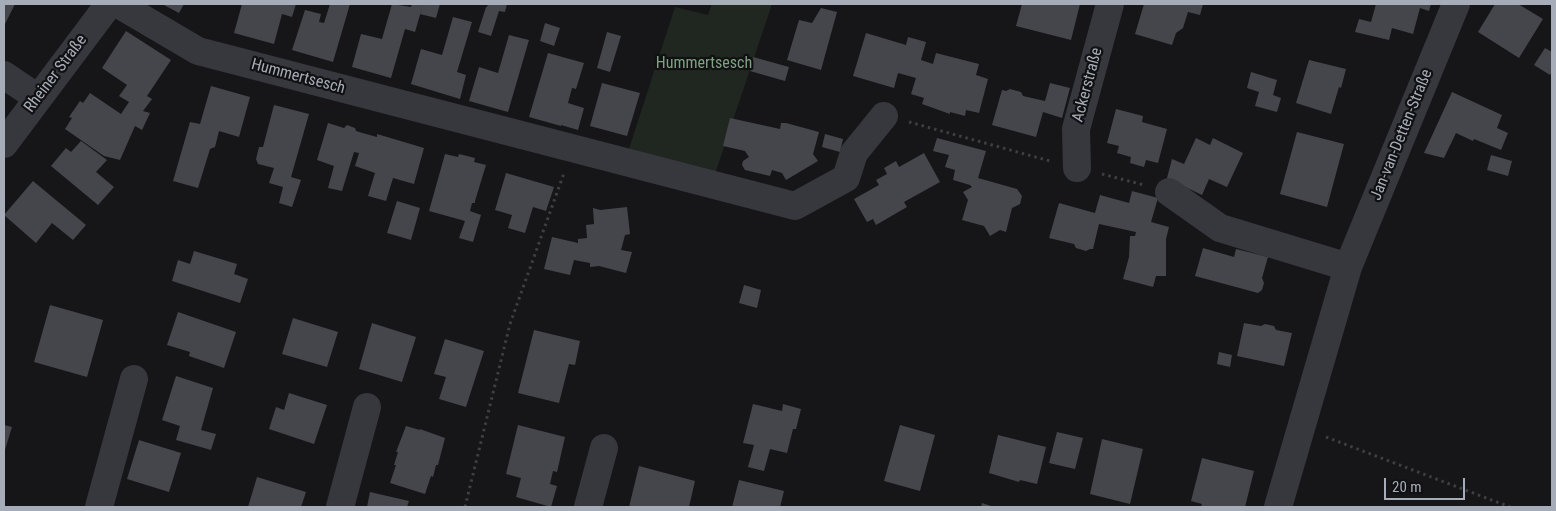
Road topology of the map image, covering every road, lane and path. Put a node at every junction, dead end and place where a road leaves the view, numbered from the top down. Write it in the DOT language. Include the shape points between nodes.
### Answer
graph roads {
  1 [pos="109,4"];
  2 [pos="118,4"];
  3 [pos="1110,4"];
  4 [pos="1456,4"];
  5 [pos="4,75"];
  6 [pos="38,98"];
  7 [pos="884,116"];
  8 [pos="4,144"];
  9 [pos="573,149"];
  10 [pos="1077,168"];
  11 [pos="1169,192"];
  12 [pos="1348,267"];
  13 [pos="134,379"];
  14 [pos="368,408"];
  15 [pos="1302,428"];
  16 [pos="604,448"];
  17 [pos="98,507"];
  18 [pos="340,507"];
  19 [pos="465,507"];
  20 [pos="588,507"];
  21 [pos="1278,507"];
  22 [pos="1510,507"];
  1 -- 6 [label="street, Rheiner Straße"];
  2 -- 9 [label="street, Hummertsesch" via="198,51"];
  3 -- 10 [label="street, Ackerstraße" via="1076,129"];
  4 -- 12 [label="street, Jan-van-Detten-Straße"];
  5 -- 6 [label="street"];
  6 -- 8 [label="street, Rheiner Straße"];
  7 -- 9 [label="street, Hummertsesch" via="854,153 846,178 795,206"];
  7 -- 10 [label="path"];
  9 -- 19 [label="path" via="510,324"];
  10 -- 11 [label="path"];
  11 -- 12 [label="street" via="1220,228"];
  12 -- 15 [label="street, Jan-van-Detten-Straße"];
  13 -- 17 [label="street"];
  14 -- 18 [label="street"];
  15 -- 21 [label="street, Jan-van-Detten-Straße"];
  15 -- 22 [label="path"];
  16 -- 20 [label="street"];
}
